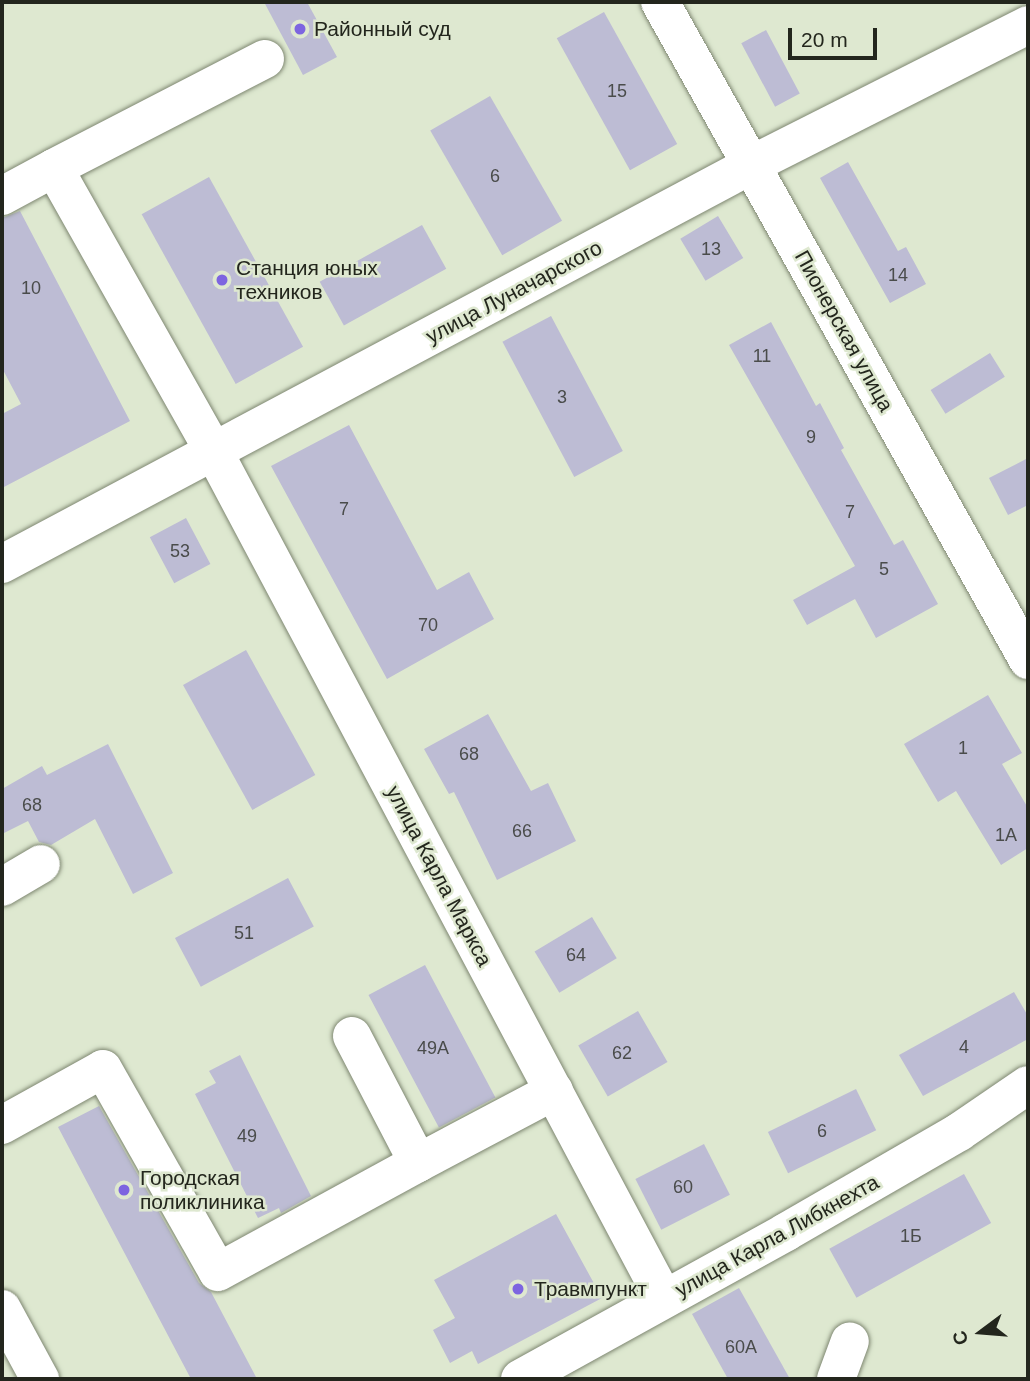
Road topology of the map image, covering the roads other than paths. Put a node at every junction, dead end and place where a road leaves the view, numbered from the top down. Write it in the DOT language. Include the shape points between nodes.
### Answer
graph roads {
  1 [pos="660,2"];
  2 [pos="1028,26"];
  3 [pos="265,59"];
  4 [pos="751,165"];
  5 [pos="54,168"];
  6 [pos="2,196"];
  7 [pos="214,452"];
  8 [pos="2,564"];
  9 [pos="1028,660"];
  10 [pos="41,864"];
  11 [pos="2,887"];
  12 [pos="352,1035"];
  13 [pos="1028,1085"];
  14 [pos="554,1091"];
  15 [pos="2,1125"];
  16 [pos="418,1163"];
  17 [pos="664,1299"];
  18 [pos="2,1309"];
  19 [pos="850,1341"];
  20 [pos="40,1379"];
  21 [pos="520,1379"];
  22 [pos="836,1379"];
  1 -- 4 [label="street, Пионерская улица"];
  2 -- 4 [label="street, улица Луначарского"];
  3 -- 5 [label="street"];
  4 -- 7 [label="street, улица Луначарского"];
  4 -- 9 [label="street, Пионерская улица"];
  5 -- 6 [label="street"];
  5 -- 7 [label="street, улица Карла Маркса"];
  7 -- 8 [label="street, улица Луначарского"];
  7 -- 14 [label="street, улица Карла Маркса"];
  10 -- 11 [label="street"];
  12 -- 16 [label="street"];
  13 -- 17 [label="street, улица Карла Либкнехта" via="958,1132"];
  14 -- 16 [label="street"];
  14 -- 17 [label="street, улица Карла Маркса"];
  15 -- 16 [label="street" via="103,1069 218,1272"];
  17 -- 21 [label="street, улица Карла Либкнехта"];
  18 -- 20 [label="street"];
  19 -- 22 [label="street"];
}
